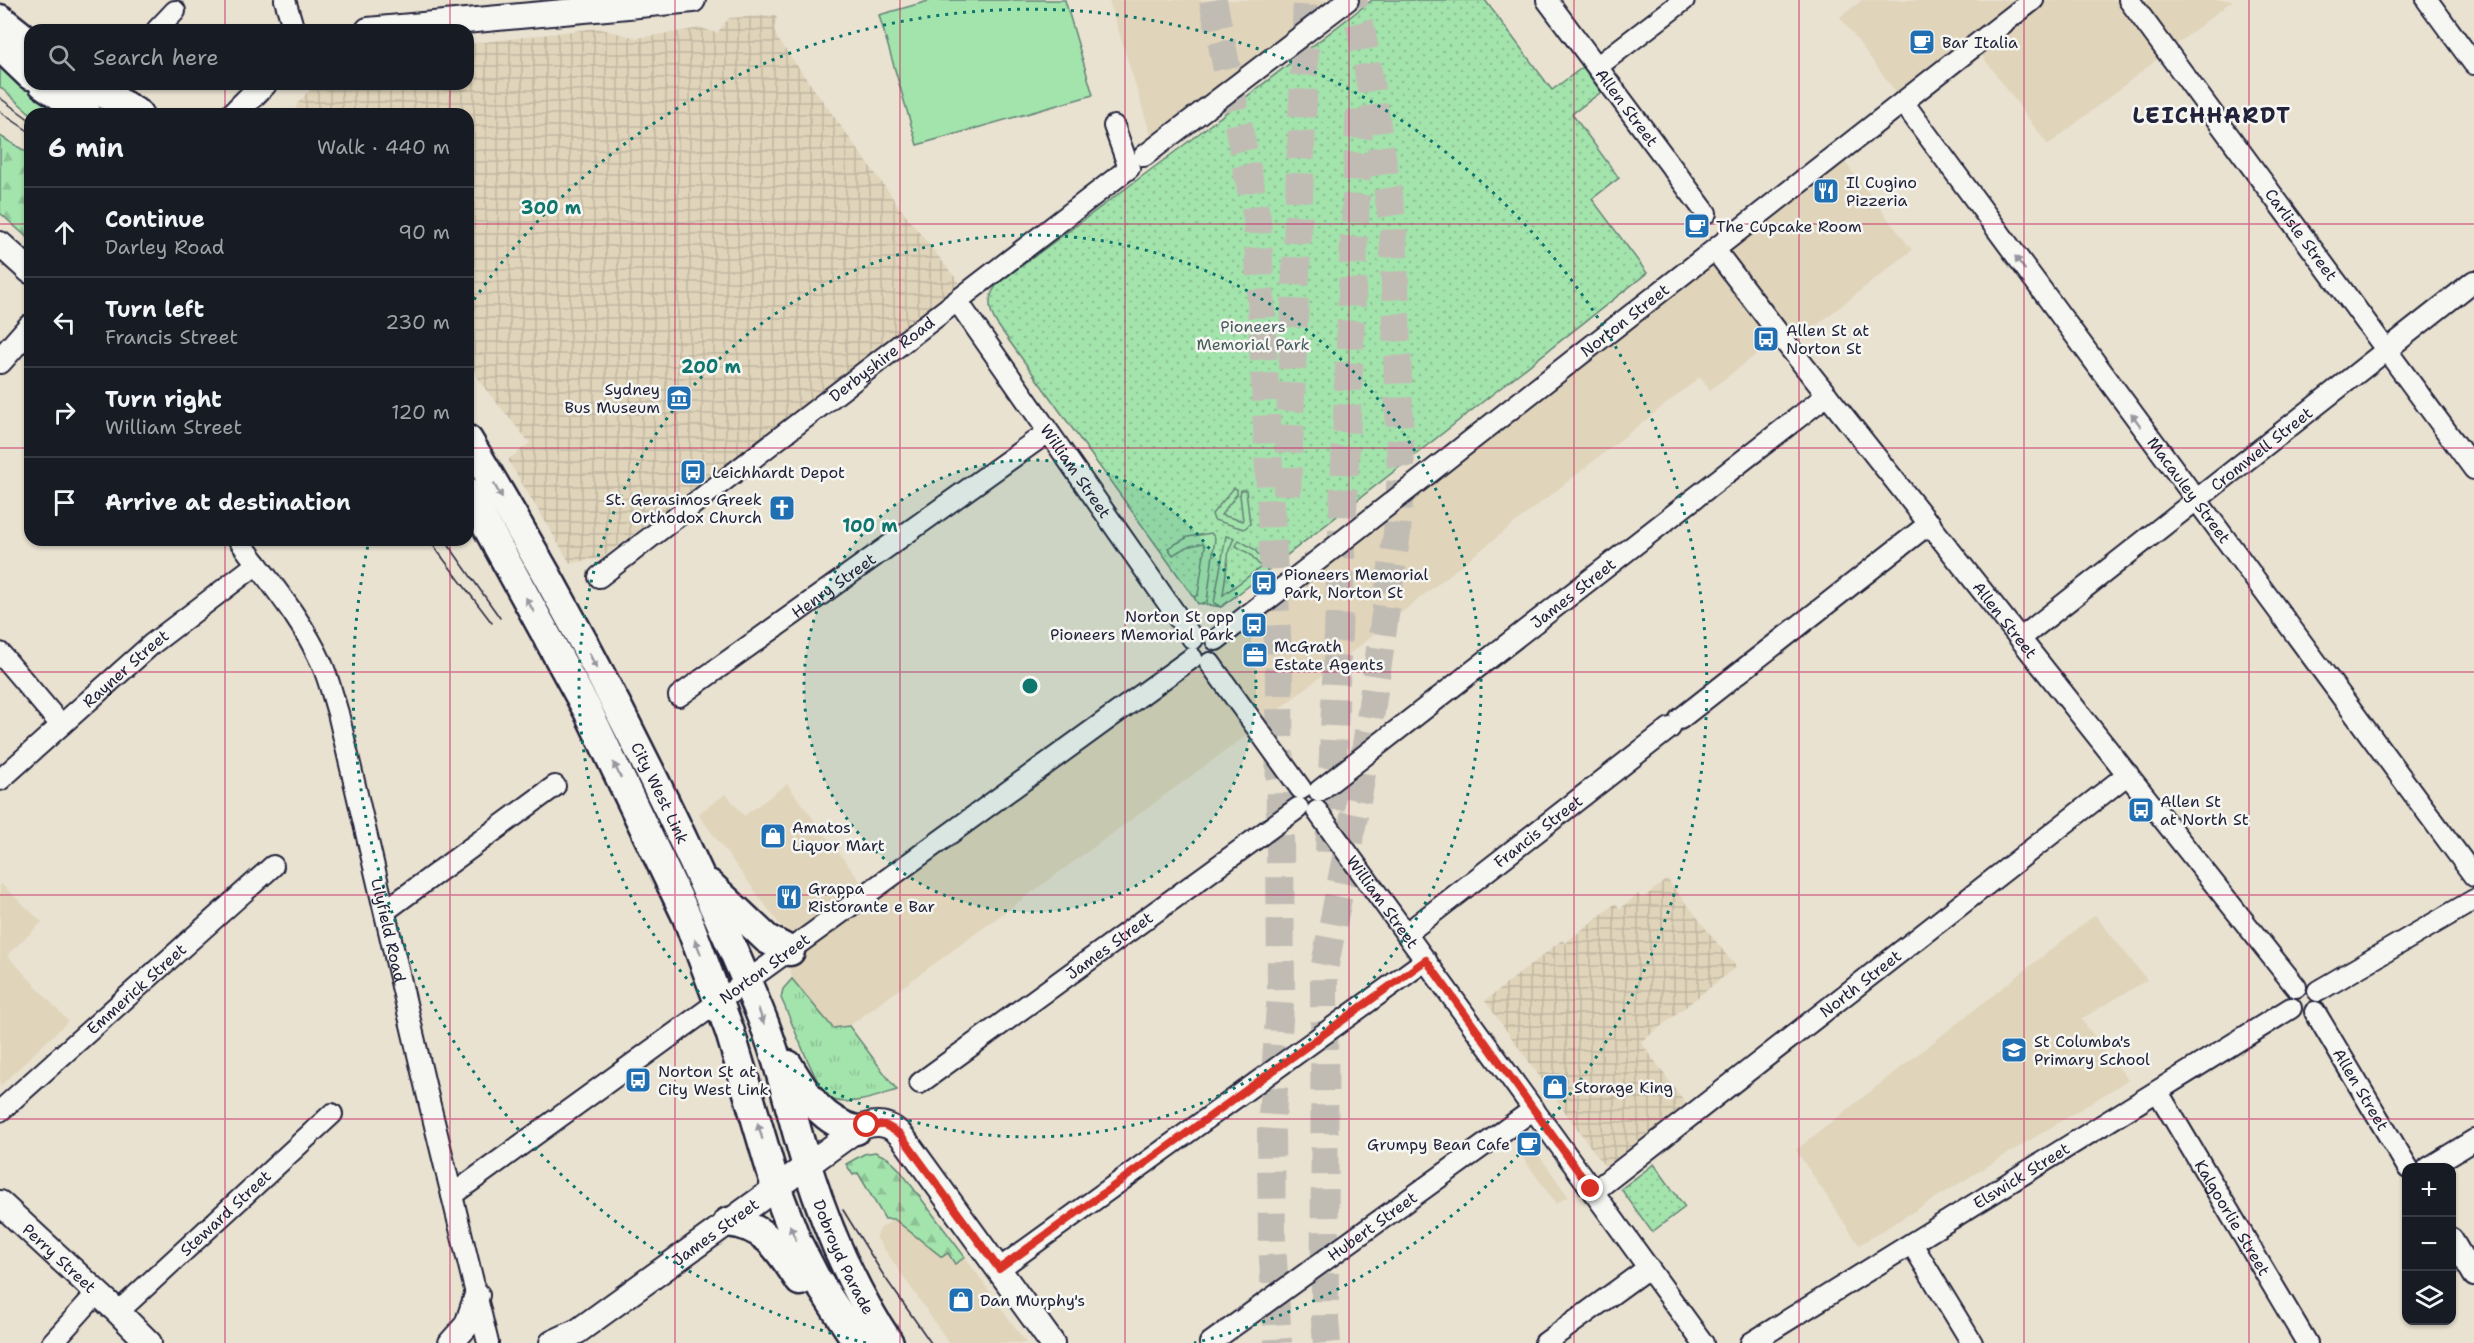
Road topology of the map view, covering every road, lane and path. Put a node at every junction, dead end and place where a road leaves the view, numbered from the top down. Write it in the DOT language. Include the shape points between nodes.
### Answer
graph roads {
  1 [pos="285,0"];
  2 [pos="693,0"];
  3 [pos="1348,0"];
  4 [pos="1548,0"];
  5 [pos="1684,0"];
  6 [pos="2033,0"];
  7 [pos="2129,0"];
  8 [pos="2427,0"];
  9 [pos="576,6"];
  10 [pos="175,10"];
  11 [pos="0,19"];
  12 [pos="162,24"];
  13 [pos="292,24"];
  14 [pos="420,24"];
  15 [pos="24,38"];
  16 [pos="0,46"];
  17 [pos="2474,64"];
  18 [pos="1598,66"];
  19 [pos="24,69"];
  20 [pos="74,90"];
  21 [pos="258,90"];
  22 [pos="96,94"];
  23 [pos="1903,102"];
  24 [pos="125,108"];
  25 [pos="240,108"];
  26 [pos="1114,126"];
  27 [pos="1144,156"];
  28 [pos="1706,213"];
  29 [pos="0,244"];
  30 [pos="1715,249"];
  31 [pos="24,266"];
  32 [pos="2474,281"];
  33 [pos="958,302"];
  34 [pos="24,334"];
  35 [pos="2386,350"];
  36 [pos="0,361"];
  37 [pos="1827,394"];
  38 [pos="1048,432"];
  39 [pos="474,450"];
  40 [pos="2474,469"];
  41 [pos="2197,499"];
  42 [pos="474,503"];
  43 [pos="1930,523"];
  44 [pos="244,546"];
  45 [pos="257,564"];
  46 [pos="599,577"];
  47 [pos="2021,638"];
  48 [pos="0,652"];
  49 [pos="1198,654"];
  50 [pos="679,696"];
  51 [pos="61,725"];
  52 [pos="2128,774"];
  53 [pos="0,780"];
  54 [pos="555,786"];
  55 [pos="1309,800"];
  56 [pos="273,866"];
  57 [pos="2474,876"];
  58 [pos="701,877"];
  59 [pos="2474,900"];
  60 [pos="385,911"];
  61 [pos="1407,933"];
  62 [pos="790,951"];
  63 [pos="1426,960"];
  64 [pos="747,983"];
  65 [pos="2296,987"];
  66 [pos="2318,991"];
  67 [pos="718,1002"];
  68 [pos="2291,1008"];
  69 [pos="2315,1012"];
  70 [pos="772,1050"];
  71 [pos="920,1083"];
  72 [pos="2158,1092"];
  73 [pos="1534,1109"];
  74 [pos="0,1111"];
  75 [pos="332,1114"];
  76 [pos="856,1130"];
  77 [pos="2474,1140"];
  78 [pos="2406,1163"];
  79 [pos="2435,1163"];
  80 [pos="807,1165"];
  81 [pos="776,1187"];
  82 [pos="1593,1192"];
  83 [pos="452,1195"];
  84 [pos="0,1203"];
  85 [pos="728,1222"];
  86 [pos="1912,1244"];
  87 [pos="2456,1247"];
  88 [pos="1648,1268"];
  89 [pos="999,1269"];
  90 [pos="2474,1276"];
  91 [pos="97,1293"];
  92 [pos="477,1295"];
  93 [pos="835,1308"];
  94 [pos="118,1312"];
  95 [pos="573,1337"];
  96 [pos="52,1343"];
  97 [pos="149,1343"];
  98 [pos="165,1343"];
  99 [pos="451,1343"];
  100 [pos="488,1343"];
  101 [pos="552,1343"];
  102 [pos="858,1343"];
  103 [pos="889,1343"];
  104 [pos="1052,1343"];
  105 [pos="1210,1343"];
  106 [pos="1545,1343"];
  107 [pos="1704,1343"];
  108 [pos="1751,1343"];
  109 [pos="1972,1343"];
  110 [pos="2307,1343"];
  1 -- 13 [label="street"];
  2 -- 9 [label="main road"];
  3 -- 27 [label="street"];
  4 -- 18 [label="street, Allen Street"];
  5 -- 18 [label="street"];
  6 -- 23 [label="street, Norton Street"];
  7 -- 35 [label="street, Carlisle Street"];
  8 -- 17 [label="street"];
  9 -- 14 [label="main road"];
  10 -- 12 [label="street"];
  11 -- 15 [label="highway"];
  16 -- 19 [label="highway"];
  18 -- 28 [label="street, Allen Street"];
  20 -- 22 [label="highway"];
  21 -- 25 [label="main road"];
  22 -- 24 [label="highway"];
  23 -- 30 [label="street, Norton Street"];
  41 -- 23 [label="street, Macauley Street, one-way"];
  26 -- 33 [label="street, Derbyshire Road" via="1128,168"];
  29 -- 31 [label="main road"];
  30 -- 37 [label="street, Allen Street"];
  30 -- 49 [label="street, Norton Street" via="1216,640 1206,634"];
  32 -- 35 [label="street, Cromwell Street"];
  33 -- 38 [label="street, William Street"];
  33 -- 46 [label="street, Derbyshire Road"];
  34 -- 36 [label="main road"];
  35 -- 40 [label="street, Carlisle Street"];
  35 -- 41 [label="street, Cromwell Street"];
  37 -- 43 [label="street, Allen Street"];
  37 -- 55 [label="street, James Street"];
  38 -- 49 [label="street, William Street"];
  38 -- 50 [label="street, Henry Street"];
  39 -- 58 [label="highway, City West Link, one-way" via="572,620"];
  41 -- 47 [label="street, Cromwell Street"];
  41 -- 57 [label="street, Macauley Street"];
  67 -- 42 [label="highway, City West Link, one-way" via="687,917 588,711"];
  43 -- 47 [label="street, Allen Street"];
  43 -- 61 [label="street, Francis Street"];
  44 -- 45 [label="street, Lilyfield Road"];
  45 -- 51 [label="street, Rayner Street" via="152,644"];
  45 -- 60 [label="street, Lilyfield Road" via="296,617 322,665 338,713"];
  47 -- 52 [label="street, Allen Street"];
  48 -- 51 [label="street"];
  49 -- 55 [label="street, William Street"];
  49 -- 62 [label="street, Norton Street"];
  51 -- 53 [label="street, Rayner Street"];
  52 -- 65 [label="street, Allen Street"];
  52 -- 82 [label="street, North Street"];
  54 -- 60 [label="street"];
  55 -- 61 [label="street, William Street"];
  55 -- 71 [label="street, James Street"];
  56 -- 74 [label="street, Emmerick Street"];
  58 -- 62 [label="highway" via="767,939"];
  58 -- 64 [label="highway, City West Link"];
  59 -- 66 [label="street"];
  60 -- 83 [label="street, Lilyfield Road"];
  61 -- 63 [label="street, William Street"];
  62 -- 64 [label="street, Norton Street"];
  63 -- 73 [label="street, William Street"];
  63 -- 89 [label="street"];
  64 -- 67 [label="street, Norton Street"];
  64 -- 70 [label="highway, City West Link, one-way"];
  65 -- 66 [label="street" via="2305,984"];
  65 -- 68 [label="street" via="2289,996"];
  66 -- 69 [label="street" via="2320,1002"];
  81 -- 67 [label="highway, City West Link, one-way"];
  67 -- 83 [label="street, Norton Street"];
  68 -- 69 [label="street" via="2305,1016"];
  68 -- 72 [label="street, Elswick Street"];
  69 -- 78 [label="street, Allen Street"];
  70 -- 76 [label="highway" via="786,1061 819,1110 836,1123"];
  70 -- 80 [label="highway, City West Link"];
  72 -- 86 [label="street, Elswick Street"];
  72 -- 110 [label="street, Kalgoorlie Street"];
  73 -- 82 [label="street, William Street"];
  73 -- 105 [label="street, Hubert Street"];
  75 -- 94 [label="street, Steward Street"];
  76 -- 80 [label="main road, James Street"];
  76 -- 89 [label="main road, James Street" via="873,1124 885,1125 900,1134"];
  77 -- 79 [label="street"];
  80 -- 81 [label="main road, James Street"];
  80 -- 103 [label="highway, Dobroyd Parade" via="842,1262"];
  81 -- 85 [label="main road, James Street"];
  93 -- 81 [label="highway, Dobroyd Parade, one-way" via="797,1242"];
  82 -- 88 [label="street, William Street"];
  83 -- 92 [label="street, Lilyfield Road"];
  84 -- 91 [label="main road, Perry Street"];
  85 -- 93 [label="highway" via="750,1226 765,1235 805,1288"];
  85 -- 95 [label="main road, James Street"];
  86 -- 108 [label="street, Elswick Street"];
  86 -- 109 [label="street"];
  87 -- 90 [label="street"];
  88 -- 106 [label="street"];
  88 -- 107 [label="street, William Street"];
  89 -- 104 [label="main road"];
  91 -- 94 [label="main road, Perry Street"];
  91 -- 96 [label="street"];
  92 -- 99 [label="main road" via="467,1326"];
  92 -- 100 [label="street, Lilyfield Road"];
  93 -- 102 [label="highway, Dobroyd Parade"];
  94 -- 97 [label="main road, Perry Street"];
  94 -- 98 [label="main road, Perry Street"];
  95 -- 101 [label="main road, James Street"];
}
